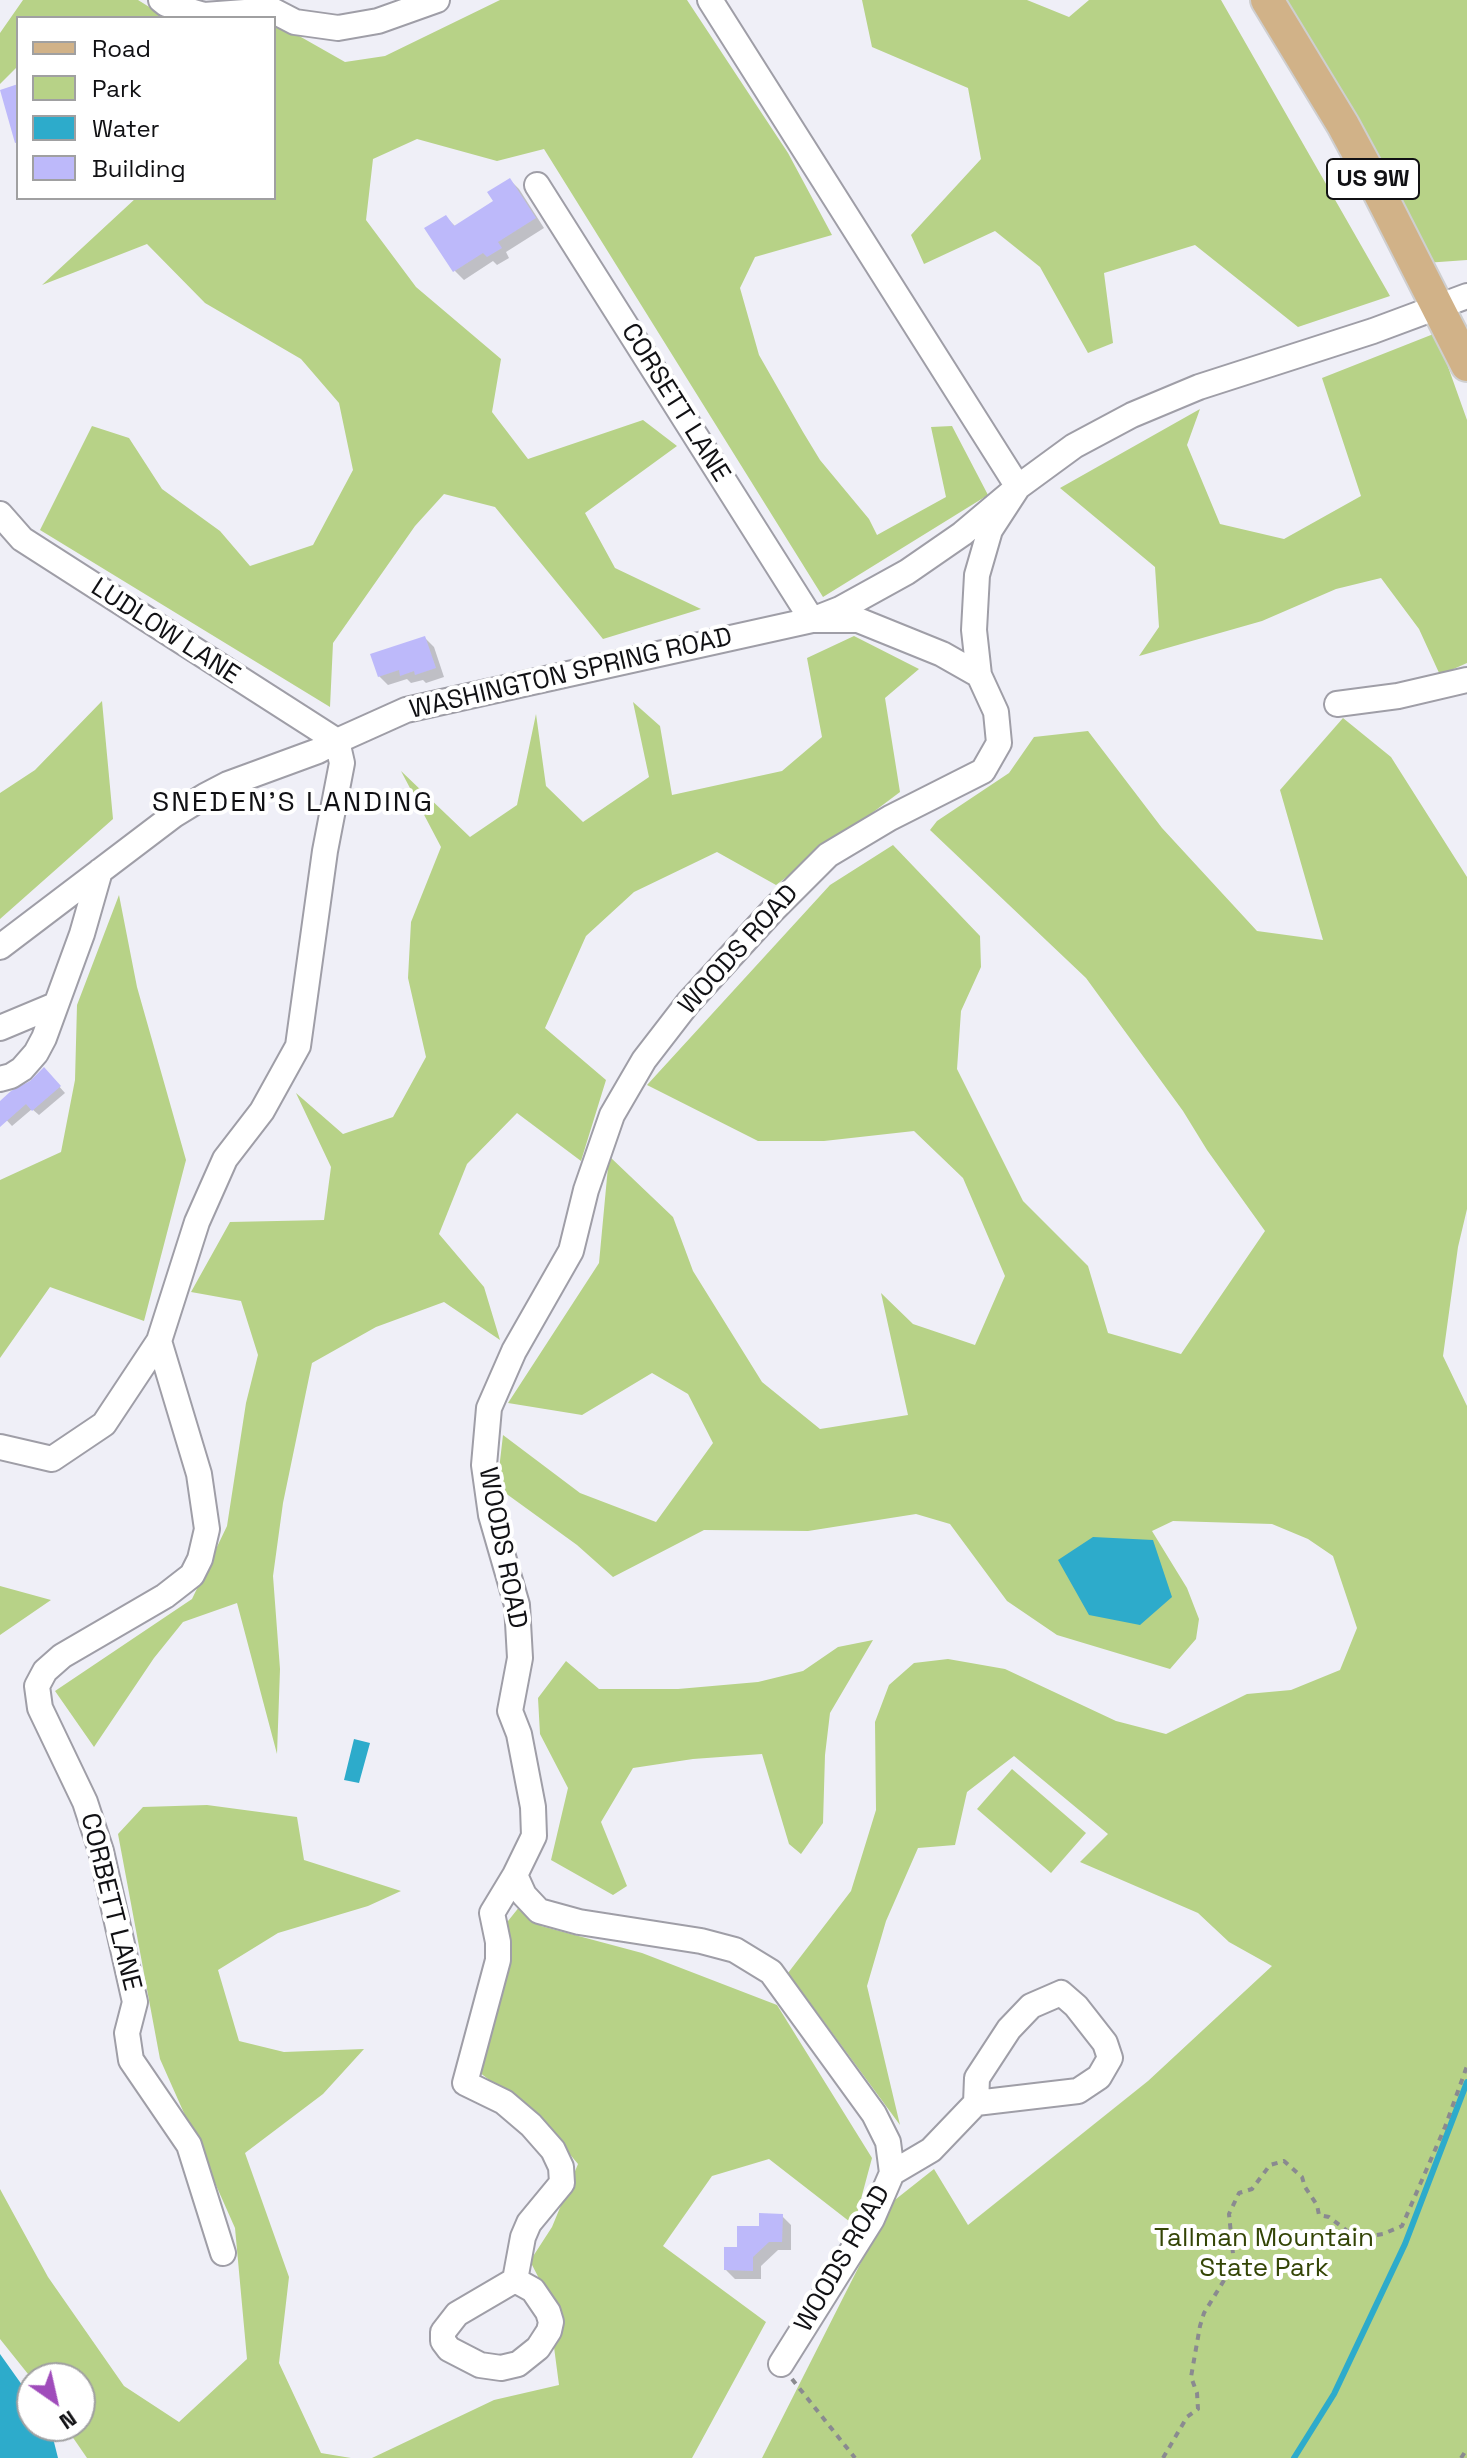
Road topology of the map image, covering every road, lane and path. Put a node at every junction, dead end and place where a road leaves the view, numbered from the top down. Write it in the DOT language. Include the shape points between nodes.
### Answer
graph roads {
  1 [pos="161,0"];
  2 [pos="437,0"];
  3 [pos="710,0"];
  4 [pos="1267,0"];
  5 [pos="537,185"];
  6 [pos="1453,302"];
  7 [pos="1467,365"];
  8 [pos="1018,487"];
  9 [pos="0,514"];
  10 [pos="812,620"];
  11 [pos="979,675"];
  12 [pos="1467,680"];
  13 [pos="1337,704"];
  14 [pos="337,741"];
  15 [pos="100,871"];
  16 [pos="0,947"];
  17 [pos="55,1005"];
  18 [pos="0,1028"];
  19 [pos="0,1079"];
  20 [pos="159,1341"];
  21 [pos="0,1447"];
  22 [pos="515,1875"];
  23 [pos="1467,2066"];
  24 [pos="976,2103"];
  25 [pos="892,2173"];
  26 [pos="223,2253"];
  27 [pos="515,2280"];
  28 [pos="781,2364"];
  29 [pos="1467,2449"];
  30 [pos="855,2458"];
  31 [pos="1163,2458"];
  32 [pos="1461,2458"];
  1 -- 2 [label="street" via="204,15 272,10 295,22 338,28 378,21"];
  3 -- 8 [label="street"];
  4 -- 6 [label="main road, US 9W"];
  5 -- 10 [label="street, CORSETT LANE"];
  6 -- 7 [label="main road, US 9W"];
  6 -- 8 [label="street, WASHINGTON SPRING ROAD" via="1199,387 1132,415 1074,446"];
  8 -- 10 [label="street, WASHINGTON SPRING ROAD" via="907,572"];
  8 -- 11 [label="street, WOODS ROAD" via="990,530 977,575 974,630"];
  9 -- 14 [label="street, LUDLOW LANE" via="22,539"];
  10 -- 11 [label="street" via="858,620"];
  10 -- 14 [label="street, WASHINGTON SPRING ROAD" via="406,710"];
  11 -- 22 [label="street, WOODS ROAD" via="996,712 999,743 983,771 828,855 688,1003 644,1060 612,1115 571,1251 514,1351 489,1408 484,1465 493,1527 517,1605 520,1658 510,1711 533,1807 534,1836"];
  12 -- 13 [label="street"];
  14 -- 15 [label="street, WASHINGTON SPRING ROAD" via="205,796"];
  14 -- 20 [label="street" via="342,763 298,1046 262,1111 225,1159 197,1222"];
  15 -- 16 [label="street, WASHINGTON SPRING ROAD"];
  15 -- 17 [label="street"];
  17 -- 18 [label="street"];
  17 -- 19 [label="street" via="36,1053 22,1069"];
  20 -- 21 [label="street" via="104,1424 52,1459"];
  20 -- 26 [label="street, CORBETT LANE" via="199,1474 207,1529 200,1559 192,1575 165,1596 62,1656 37,1686 40,1708 85,1802 101,1851 135,2002 127,2033 131,2060 189,2145"];
  22 -- 25 [label="street, WOODS ROAD" via="539,1911 701,1941 735,1950 771,1972 874,2114 888,2142"];
  22 -- 27 [label="street" via="492,1913 498,1960 465,2083 504,2102 531,2125 561,2167 562,2183 523,2237"];
  23 -- 31 [label="path" via="1402,2226 1360,2238 1350,2233 1319,2215 1302,2177 1284,2161 1270,2165 1252,2189 1239,2193 1229,2214 1234,2264 1200,2326 1191,2377 1198,2409 1187,2417"];
  24 -- 24 [label="street" via="1078,2091 1099,2077 1110,2058 1105,2043 1061,1993 1031,2006 977,2078"];
  24 -- 25 [label="street" via="931,2150"];
  25 -- 28 [label="street, WOODS ROAD" via="872,2219"];
  28 -- 30 [label="path"];
  29 -- 32 [label="path"];
}
